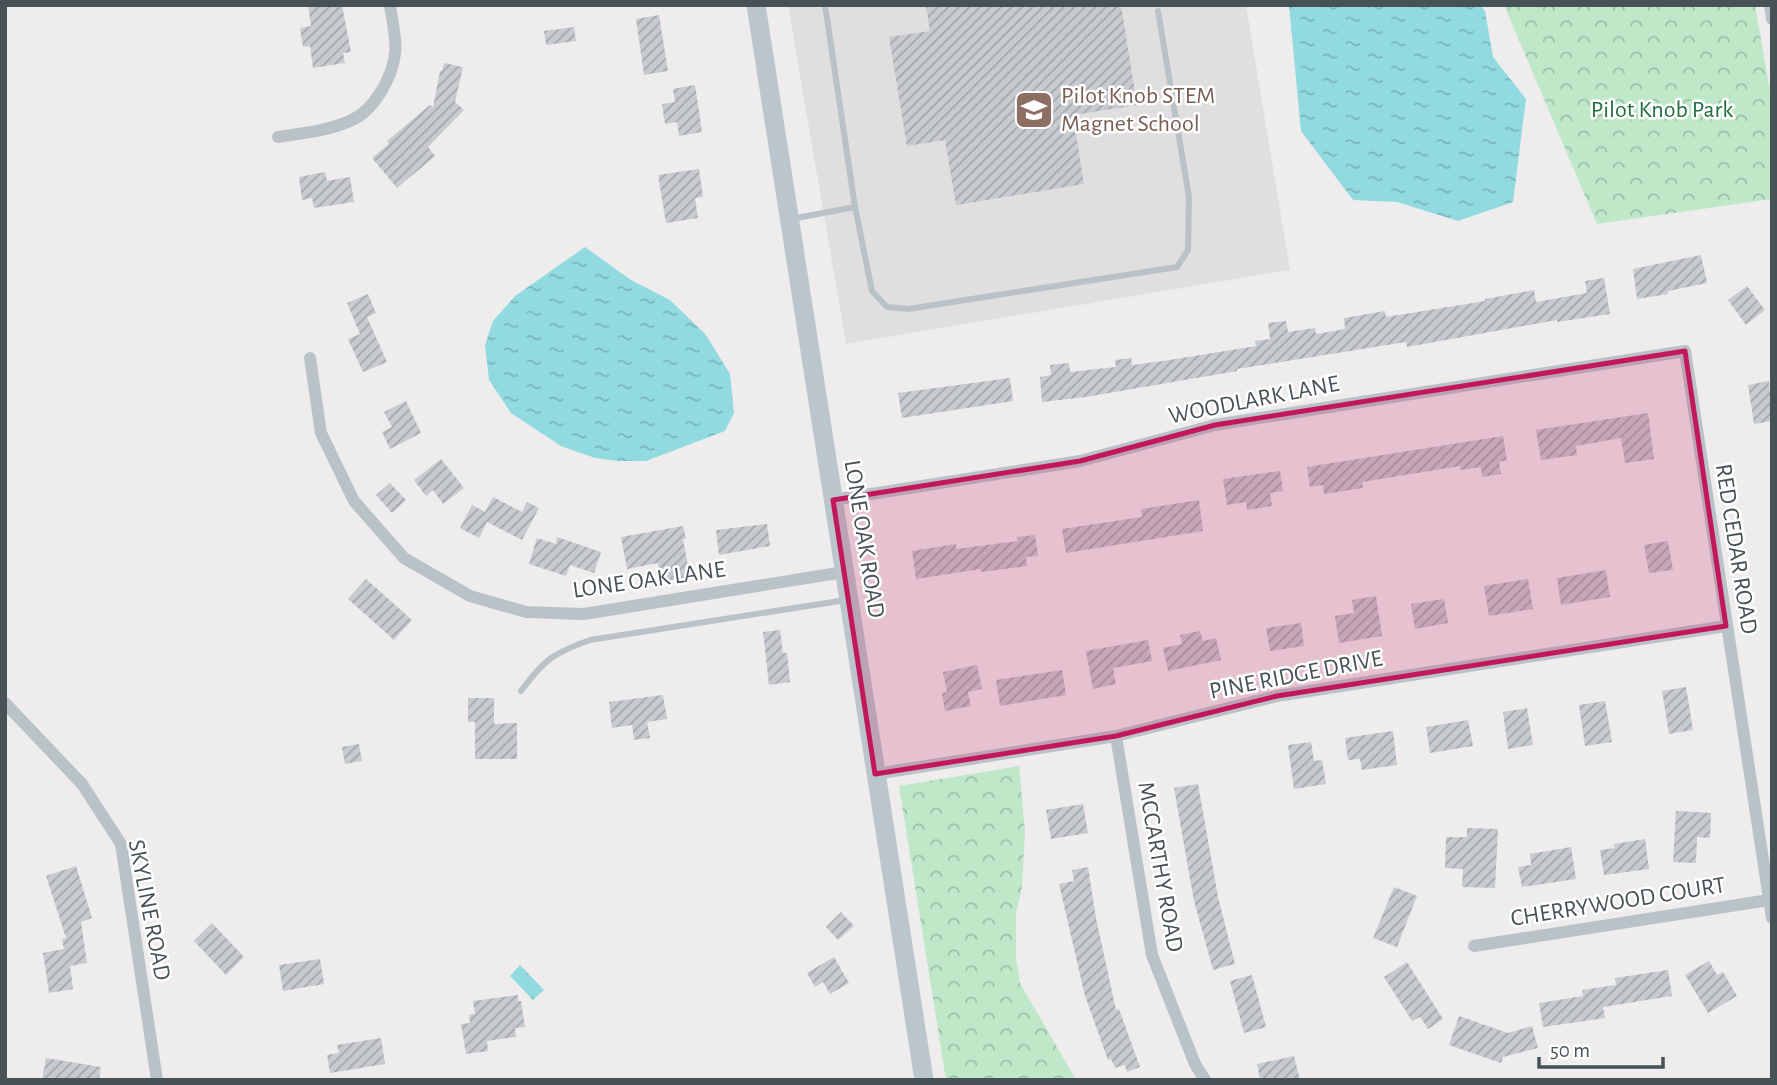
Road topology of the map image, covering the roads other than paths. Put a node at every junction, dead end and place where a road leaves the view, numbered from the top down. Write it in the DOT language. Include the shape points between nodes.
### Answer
graph roads {
  1 [pos="390,5"];
  2 [pos="756,5"];
  3 [pos="825,5"];
  4 [pos="1770,5"];
  5 [pos="1158,11"];
  6 [pos="1772,19"];
  7 [pos="278,137"];
  8 [pos="855,207"];
  9 [pos="789,219"];
  10 [pos="1685,351"];
  11 [pos="310,358"];
  12 [pos="833,500"];
  13 [pos="844,572"];
  14 [pos="848,599"];
  15 [pos="1726,626"];
  16 [pos="521,691"];
  17 [pos="5,703"];
  18 [pos="1116,736"];
  19 [pos="875,774"];
  20 [pos="1769,900"];
  21 [pos="1772,918"];
  22 [pos="1474,946"];
  23 [pos="157,1080"];
  24 [pos="924,1080"];
  25 [pos="1205,1080"];
  1 -- 7 [label="street" via="395,54 373,102 355,119 329,129"];
  2 -- 9 [label="main road, LONE OAK ROAD"];
  3 -- 8 [label="lane"];
  4 -- 6 [label="street"];
  5 -- 8 [label="lane" via="1189,197 1188,250 1177,267 908,309 887,307 872,291"];
  8 -- 9 [label="lane"];
  9 -- 12 [label="main road, LONE OAK ROAD"];
  10 -- 12 [label="street, WOODLARK LANE" via="1215,425 1080,461"];
  10 -- 15 [label="street, RED CEDAR ROAD"];
  11 -- 13 [label="street, LONE OAK LANE" via="321,433 354,501 404,558 470,596 526,612 584,614"];
  12 -- 13 [label="main road, LONE OAK ROAD"];
  13 -- 14 [label="main road, LONE OAK ROAD"];
  14 -- 16 [label="lane" via="590,640 563,649 541,664"];
  14 -- 19 [label="main road, LONE OAK ROAD"];
  15 -- 18 [label="street, PINE RIDGE DRIVE" via="1277,696"];
  15 -- 20 [label="street, RED CEDAR ROAD"];
  17 -- 23 [label="street, SKYLINE ROAD" via="82,784 121,844"];
  18 -- 19 [label="street, PINE RIDGE DRIVE"];
  18 -- 25 [label="street, MCCARTHY ROAD" via="1152,955"];
  19 -- 24 [label="main road, LONE OAK ROAD"];
  20 -- 21 [label="street, RED CEDAR ROAD"];
  20 -- 22 [label="street, CHERRYWOOD COURT"];
}
